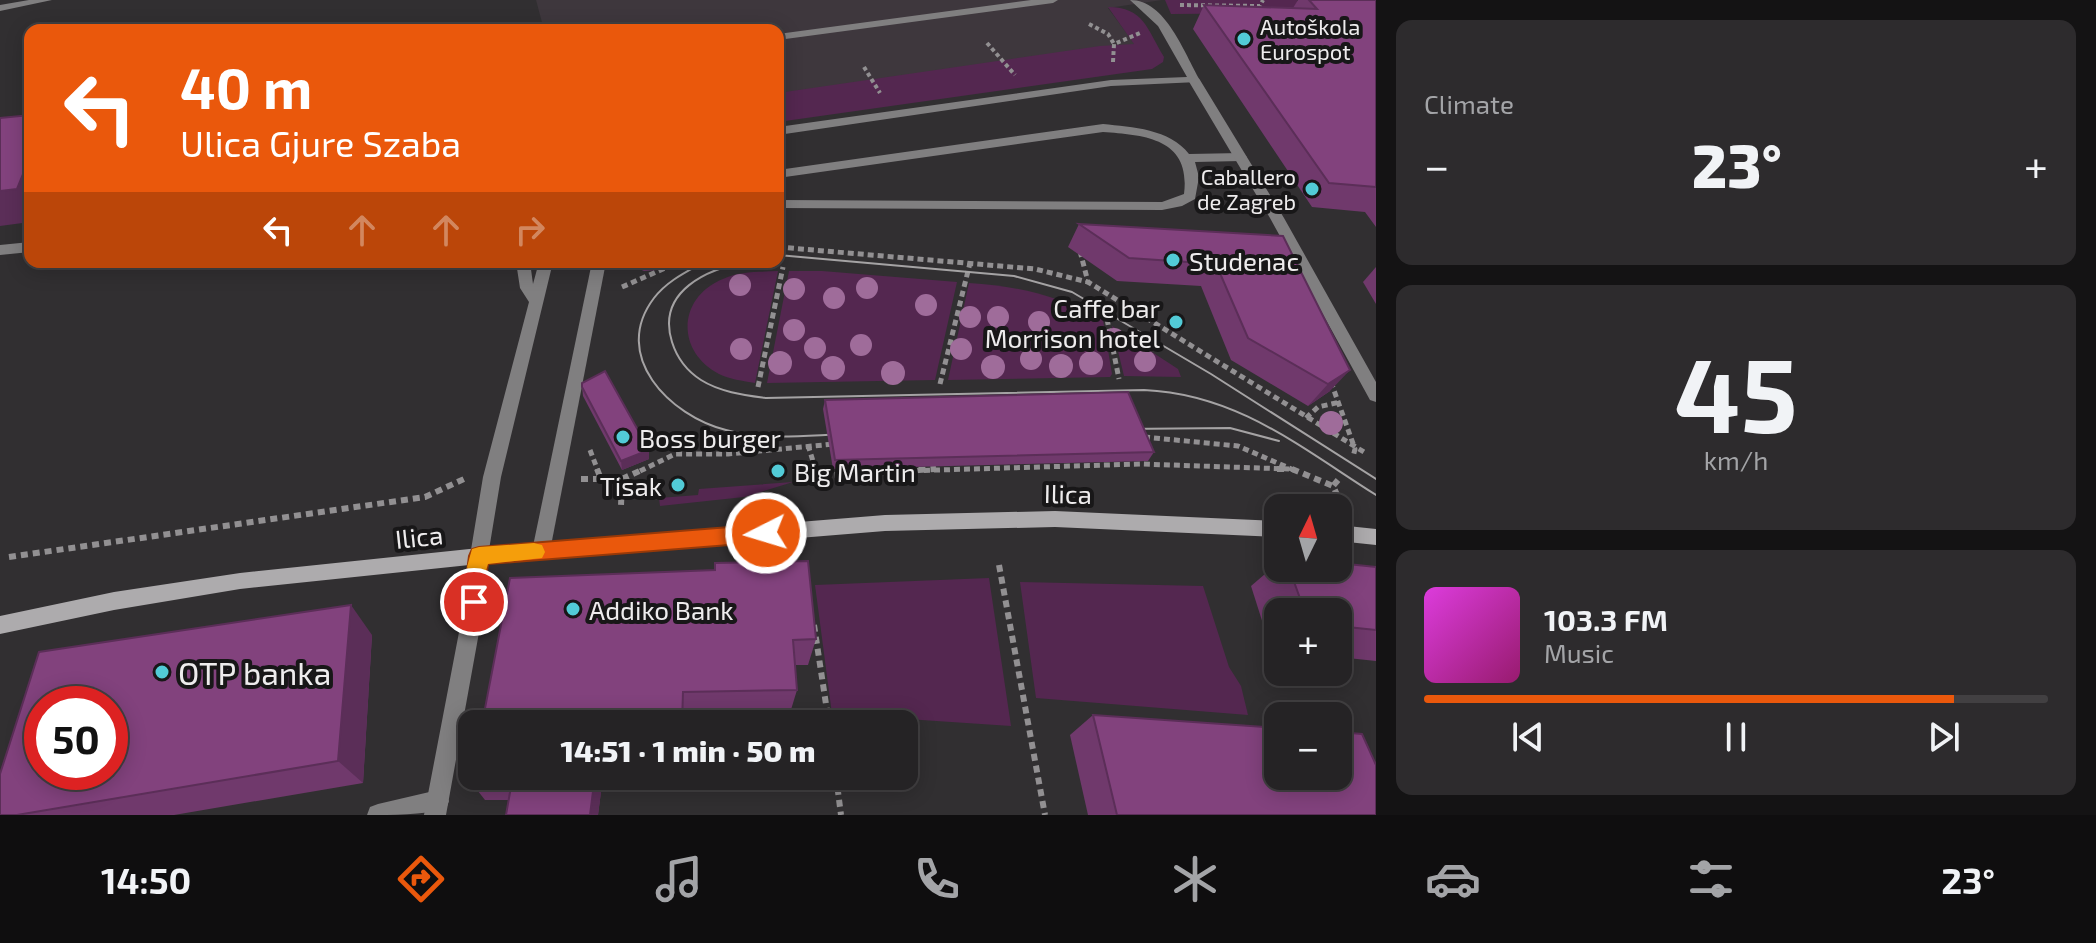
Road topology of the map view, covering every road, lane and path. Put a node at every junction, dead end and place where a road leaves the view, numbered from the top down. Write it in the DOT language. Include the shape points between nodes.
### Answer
graph roads {
  1 [pos="47,0"];
  2 [pos="1053,0"];
  3 [pos="1136,0"];
  4 [pos="1263,0"];
  5 [pos="1166,5"];
  6 [pos="0,8"];
  7 [pos="1089,24"];
  8 [pos="1150,28"];
  9 [pos="784,36"];
  10 [pos="987,43"];
  11 [pos="1114,44"];
  12 [pos="864,67"];
  13 [pos="1112,75"];
  14 [pos="1016,76"];
  15 [pos="1194,80"];
  16 [pos="880,93"];
  17 [pos="784,130"];
  18 [pos="1241,157"];
  19 [pos="1186,158"];
  20 [pos="784,173"];
  21 [pos="784,204"];
  22 [pos="1077,238"];
  23 [pos="24,248"];
  24 [pos="784,248"];
  25 [pos="0,250"];
  26 [pos="970,263"];
  27 [pos="524,268"];
  28 [pos="544,268"];
  29 [pos="598,268"];
  30 [pos="666,268"];
  31 [pos="783,268"];
  32 [pos="1088,282"];
  33 [pos="616,290"];
  34 [pos="536,301"];
  35 [pos="1107,319"];
  36 [pos="1119,379"];
  37 [pos="940,384"];
  38 [pos="758,387"];
  39 [pos="1376,396"];
  40 [pos="1340,402"];
  41 [pos="1306,418"];
  42 [pos="1130,437"];
  43 [pos="838,444"];
  44 [pos="808,445"];
  45 [pos="1364,452"];
  46 [pos="1293,469"];
  47 [pos="469,477"];
  48 [pos="580,479"];
  49 [pos="622,479"];
  50 [pos="1338,480"];
  51 [pos="1333,486"];
  52 [pos="1337,494"];
  53 [pos="621,506"];
  54 [pos="1264,528"];
  55 [pos="1352,534"];
  56 [pos="1376,537"];
  57 [pos="541,551"];
  58 [pos="479,556"];
  59 [pos="9,557"];
  60 [pos="999,565"];
  61 [pos="814,621"];
  62 [pos="0,625"];
  63 [pos="827,710"];
  64 [pos="838,790"];
  65 [pos="436,808"];
  66 [pos="378,815"];
  67 [pos="841,815"];
  68 [pos="1045,815"];
  1 -- 6 [label="street"];
  2 -- 9 [label="street"];
  3 -- 15 [label="street" via="1158,20"];
  4 -- 5 [label="path" via="1260,6"];
  7 -- 11 [label="path" via="1108,34"];
  8 -- 11 [label="path"];
  10 -- 14 [label="path"];
  11 -- 13 [label="path"];
  12 -- 16 [label="path"];
  15 -- 17 [label="street" via="1111,83"];
  15 -- 18 [label="street"];
  18 -- 19 [label="street"];
  18 -- 39 [label="street"];
  19 -- 20 [label="street" via="1155,135 1103,128"];
  19 -- 21 [label="street" via="1192,174 1190,196 1162,206"];
  22 -- 32 [label="path"];
  23 -- 25 [label="street"];
  24 -- 26 [label="path"];
  26 -- 32 [label="path" via="1035,269"];
  26 -- 37 [label="path"];
  27 -- 34 [label="street"];
  28 -- 34 [label="street"];
  29 -- 57 [label="street"];
  30 -- 33 [label="path"];
  31 -- 38 [label="path"];
  32 -- 41 [label="path"];
  34 -- 58 [label="street" via="492,477"];
  35 -- 36 [label="path"];
  40 -- 41 [label="path" via="1318,407"];
  41 -- 45 [label="path"];
  42 -- 46 [label="path" via="1238,446"];
  43 -- 44 [label="path"];
  44 -- 46 [label="path" via="818,476 1126,465"];
  44 -- 49 [label="path" via="675,454"];
  46 -- 51 [label="path"];
  47 -- 59 [label="path" via="425,497"];
  48 -- 49 [label="path"];
  49 -- 53 [label="path"];
  50 -- 51 [label="path"];
  51 -- 52 [label="path"];
  54 -- 57 [label="main road, Ilica" via="1055,519 935,520"];
  55 -- 56 [label="main road"];
  57 -- 58 [label="main road, Ilica"];
  58 -- 62 [label="main road, Ilica" via="240,581"];
  58 -- 65 [label="street"];
  60 -- 68 [label="path"];
  61 -- 63 [label="path"];
  64 -- 67 [label="path"];
  65 -- 66 [label="street"];
}
